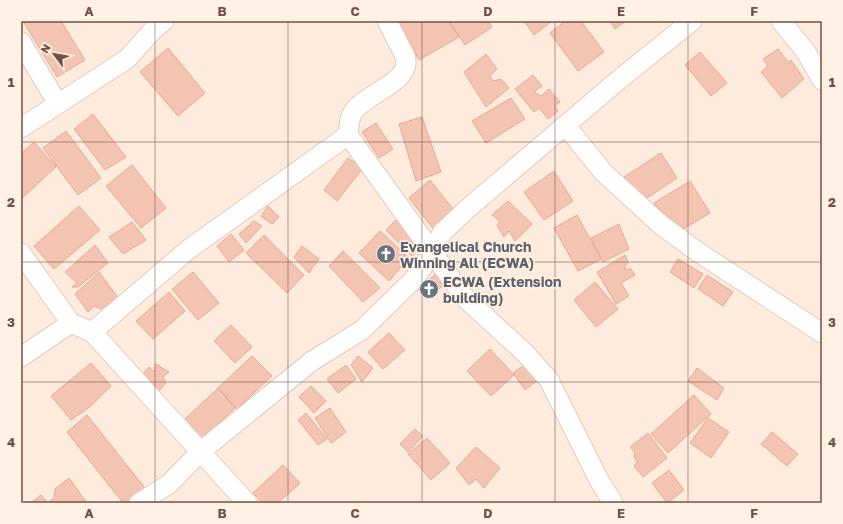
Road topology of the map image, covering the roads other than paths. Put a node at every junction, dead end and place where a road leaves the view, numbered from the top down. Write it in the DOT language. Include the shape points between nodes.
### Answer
graph roads {
  1 [pos="164,21"];
  2 [pos="387,21"];
  3 [pos="781,21"];
  4 [pos="688,22"];
  5 [pos="21,42"];
  6 [pos="822,80"];
  7 [pos="58,104"];
  8 [pos="566,126"];
  9 [pos="21,128"];
  10 [pos="348,135"];
  11 [pos="21,253"];
  12 [pos="432,254"];
  13 [pos="71,323"];
  14 [pos="92,332"];
  15 [pos="822,333"];
  16 [pos="21,357"];
  17 [pos="200,452"];
  18 [pos="139,503"];
  19 [pos="247,503"];
  20 [pos="613,503"];
  1 -- 7 [label="street" via="127,59"];
  2 -- 10 [label="street" via="405,56 406,68 402,76 359,104 351,114"];
  3 -- 6 [label="street" via="806,52"];
  4 -- 8 [label="street"];
  5 -- 7 [label="street"];
  7 -- 9 [label="street"];
  8 -- 12 [label="street" via="447,228"];
  8 -- 15 [label="street" via="603,172 661,225"];
  10 -- 12 [label="street"];
  10 -- 14 [label="street" via="189,249"];
  11 -- 13 [label="street"];
  12 -- 17 [label="street" via="413,280 362,330 312,362"];
  12 -- 20 [label="street" via="466,299 525,353 549,380"];
  13 -- 14 [label="street"];
  13 -- 16 [label="street"];
  14 -- 17 [label="street"];
  17 -- 18 [label="street" via="169,484"];
  17 -- 19 [label="street"];
}
